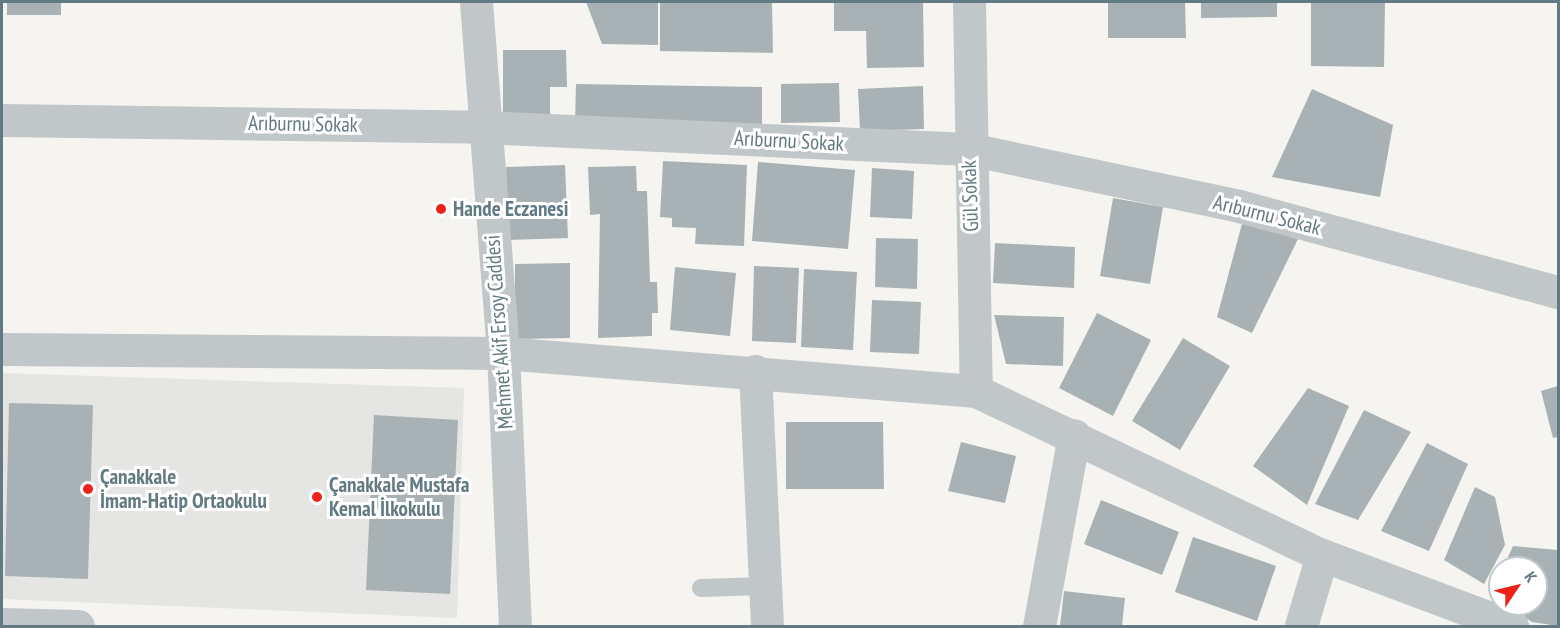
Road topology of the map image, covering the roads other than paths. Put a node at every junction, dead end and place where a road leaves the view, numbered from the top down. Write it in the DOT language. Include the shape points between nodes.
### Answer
graph roads {
  1 [pos="476,2"];
  2 [pos="969,2"];
  3 [pos="2,120"];
  4 [pos="483,127"];
  5 [pos="969,149"];
  6 [pos="1558,292"];
  7 [pos="2,349"];
  8 [pos="502,353"];
  9 [pos="755,370"];
  10 [pos="976,391"];
  11 [pos="1074,435"];
  12 [pos="1322,555"];
  13 [pos="765,586"];
  14 [pos="701,588"];
  15 [pos="2,624"];
  16 [pos="78,627"];
  17 [pos="515,627"];
  18 [pos="767,627"];
  19 [pos="1040,627"];
  20 [pos="1301,627"];
  21 [pos="1512,627"];
  1 -- 4 [label="street, Mehmet Akif Ersoy Caddesi"];
  2 -- 5 [label="street, Gül Sokak"];
  3 -- 4 [label="street, Arıburnu Sokak"];
  4 -- 5 [label="street, Arıburnu Sokak"];
  4 -- 8 [label="street, Mehmet Akif Ersoy Caddesi"];
  5 -- 6 [label="street, Arıburnu Sokak" via="1239,206"];
  5 -- 10 [label="street, Gül Sokak"];
  7 -- 8 [label="street"];
  8 -- 9 [label="street"];
  8 -- 17 [label="street, Mehmet Akif Ersoy Caddesi"];
  9 -- 10 [label="street"];
  9 -- 13 [label="street"];
  10 -- 11 [label="street"];
  11 -- 12 [label="street"];
  11 -- 19 [label="street"];
  12 -- 20 [label="street"];
  12 -- 21 [label="street"];
  13 -- 14 [label="lane"];
  13 -- 18 [label="street"];
  15 -- 16 [label="street"];
}
